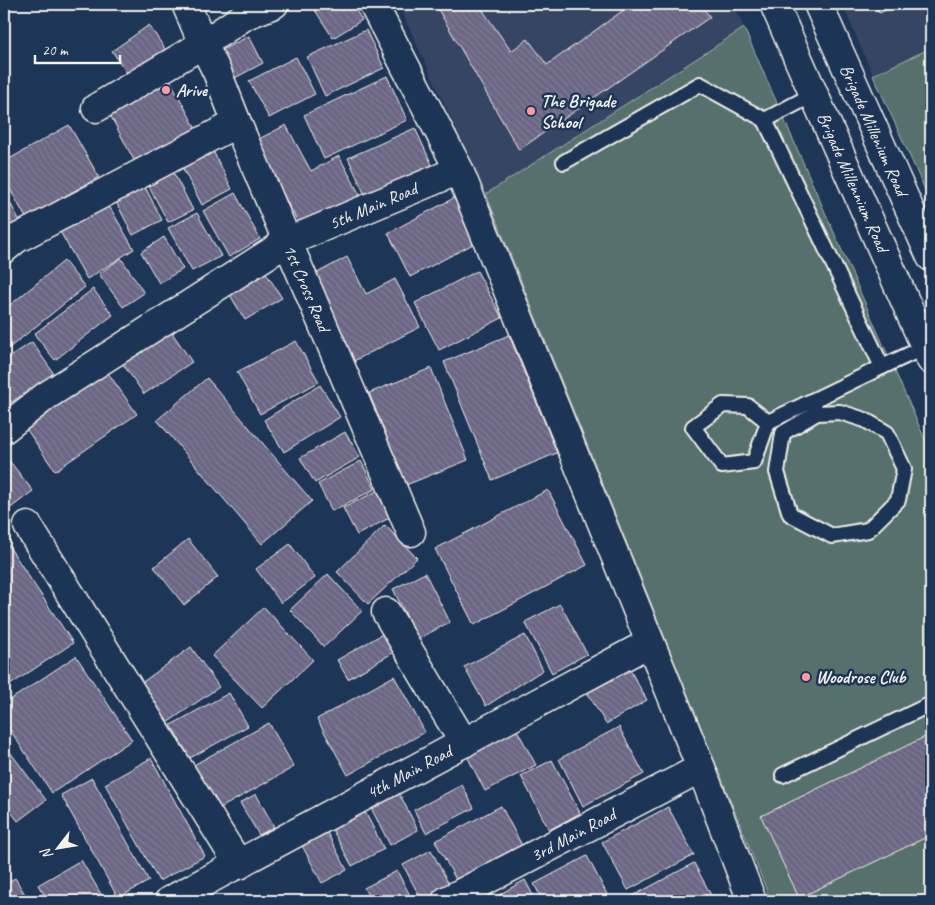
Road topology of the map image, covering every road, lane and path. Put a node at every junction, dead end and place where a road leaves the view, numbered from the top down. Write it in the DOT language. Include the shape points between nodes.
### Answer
graph roads {
  1 [pos="186,4"];
  2 [pos="274,4"];
  3 [pos="373,4"];
  4 [pos="774,4"];
  5 [pos="818,4"];
  6 [pos="203,44"];
  7 [pos="814,94"];
  8 [pos="96,108"];
  9 [pos="765,120"];
  10 [pos="237,123"];
  11 [pos="564,162"];
  12 [pos="459,170"];
  13 [pos="288,242"];
  14 [pos="4,249"];
  15 [pos="931,257"];
  16 [pos="928,353"];
  17 [pos="882,367"];
  18 [pos="814,407"];
  19 [pos="768,422"];
  20 [pos="4,429"];
  21 [pos="28,526"];
  22 [pos="410,532"];
  23 [pos="386,612"];
  24 [pos="649,643"];
  25 [pos="931,704"];
  26 [pos="464,743"];
  27 [pos="701,768"];
  28 [pos="783,776"];
  29 [pos="239,865"];
  30 [pos="169,901"];
  31 [pos="446,901"];
  32 [pos="752,901"];
  1 -- 6 [label="street, 1st Cross Road"];
  2 -- 6 [label="street" via="246,16"];
  3 -- 12 [label="street"];
  4 -- 7 [label="street, Brigade Millennium Road"];
  5 -- 15 [label="street, Brigade Millenium Road"];
  6 -- 8 [label="street"];
  6 -- 10 [label="street, 1st Cross Road" via="218,72"];
  7 -- 9 [label="lane"];
  7 -- 16 [label="street, Brigade Millennium Road"];
  9 -- 11 [label="lane" via="700,84"];
  9 -- 17 [label="lane"];
  10 -- 13 [label="street, 1st Cross Road"];
  10 -- 14 [label="street" via="16,239"];
  12 -- 13 [label="street, 5th Main Road"];
  12 -- 24 [label="street"];
  13 -- 20 [label="street, 5th Main Road" via="46,396"];
  13 -- 22 [label="street, 1st Cross Road"];
  16 -- 17 [label="lane"];
  17 -- 18 [label="lane"];
  18 -- 18 [label="lane" via="783,433 777,472 790,514 832,536 868,530 898,500 904,469 887,433 865,420"];
  18 -- 19 [label="lane"];
  19 -- 19 [label="lane" via="748,406 722,405 693,427 722,466 754,462"];
  21 -- 29 [label="street"];
  23 -- 26 [label="street"];
  24 -- 26 [label="street, 4th Main Road"];
  24 -- 27 [label="street"];
  25 -- 28 [label="lane"];
  26 -- 29 [label="street, 4th Main Road"];
  27 -- 31 [label="street, 3rd Main Road"];
  27 -- 32 [label="street"];
  29 -- 30 [label="street, 4th Main Road"];
}
